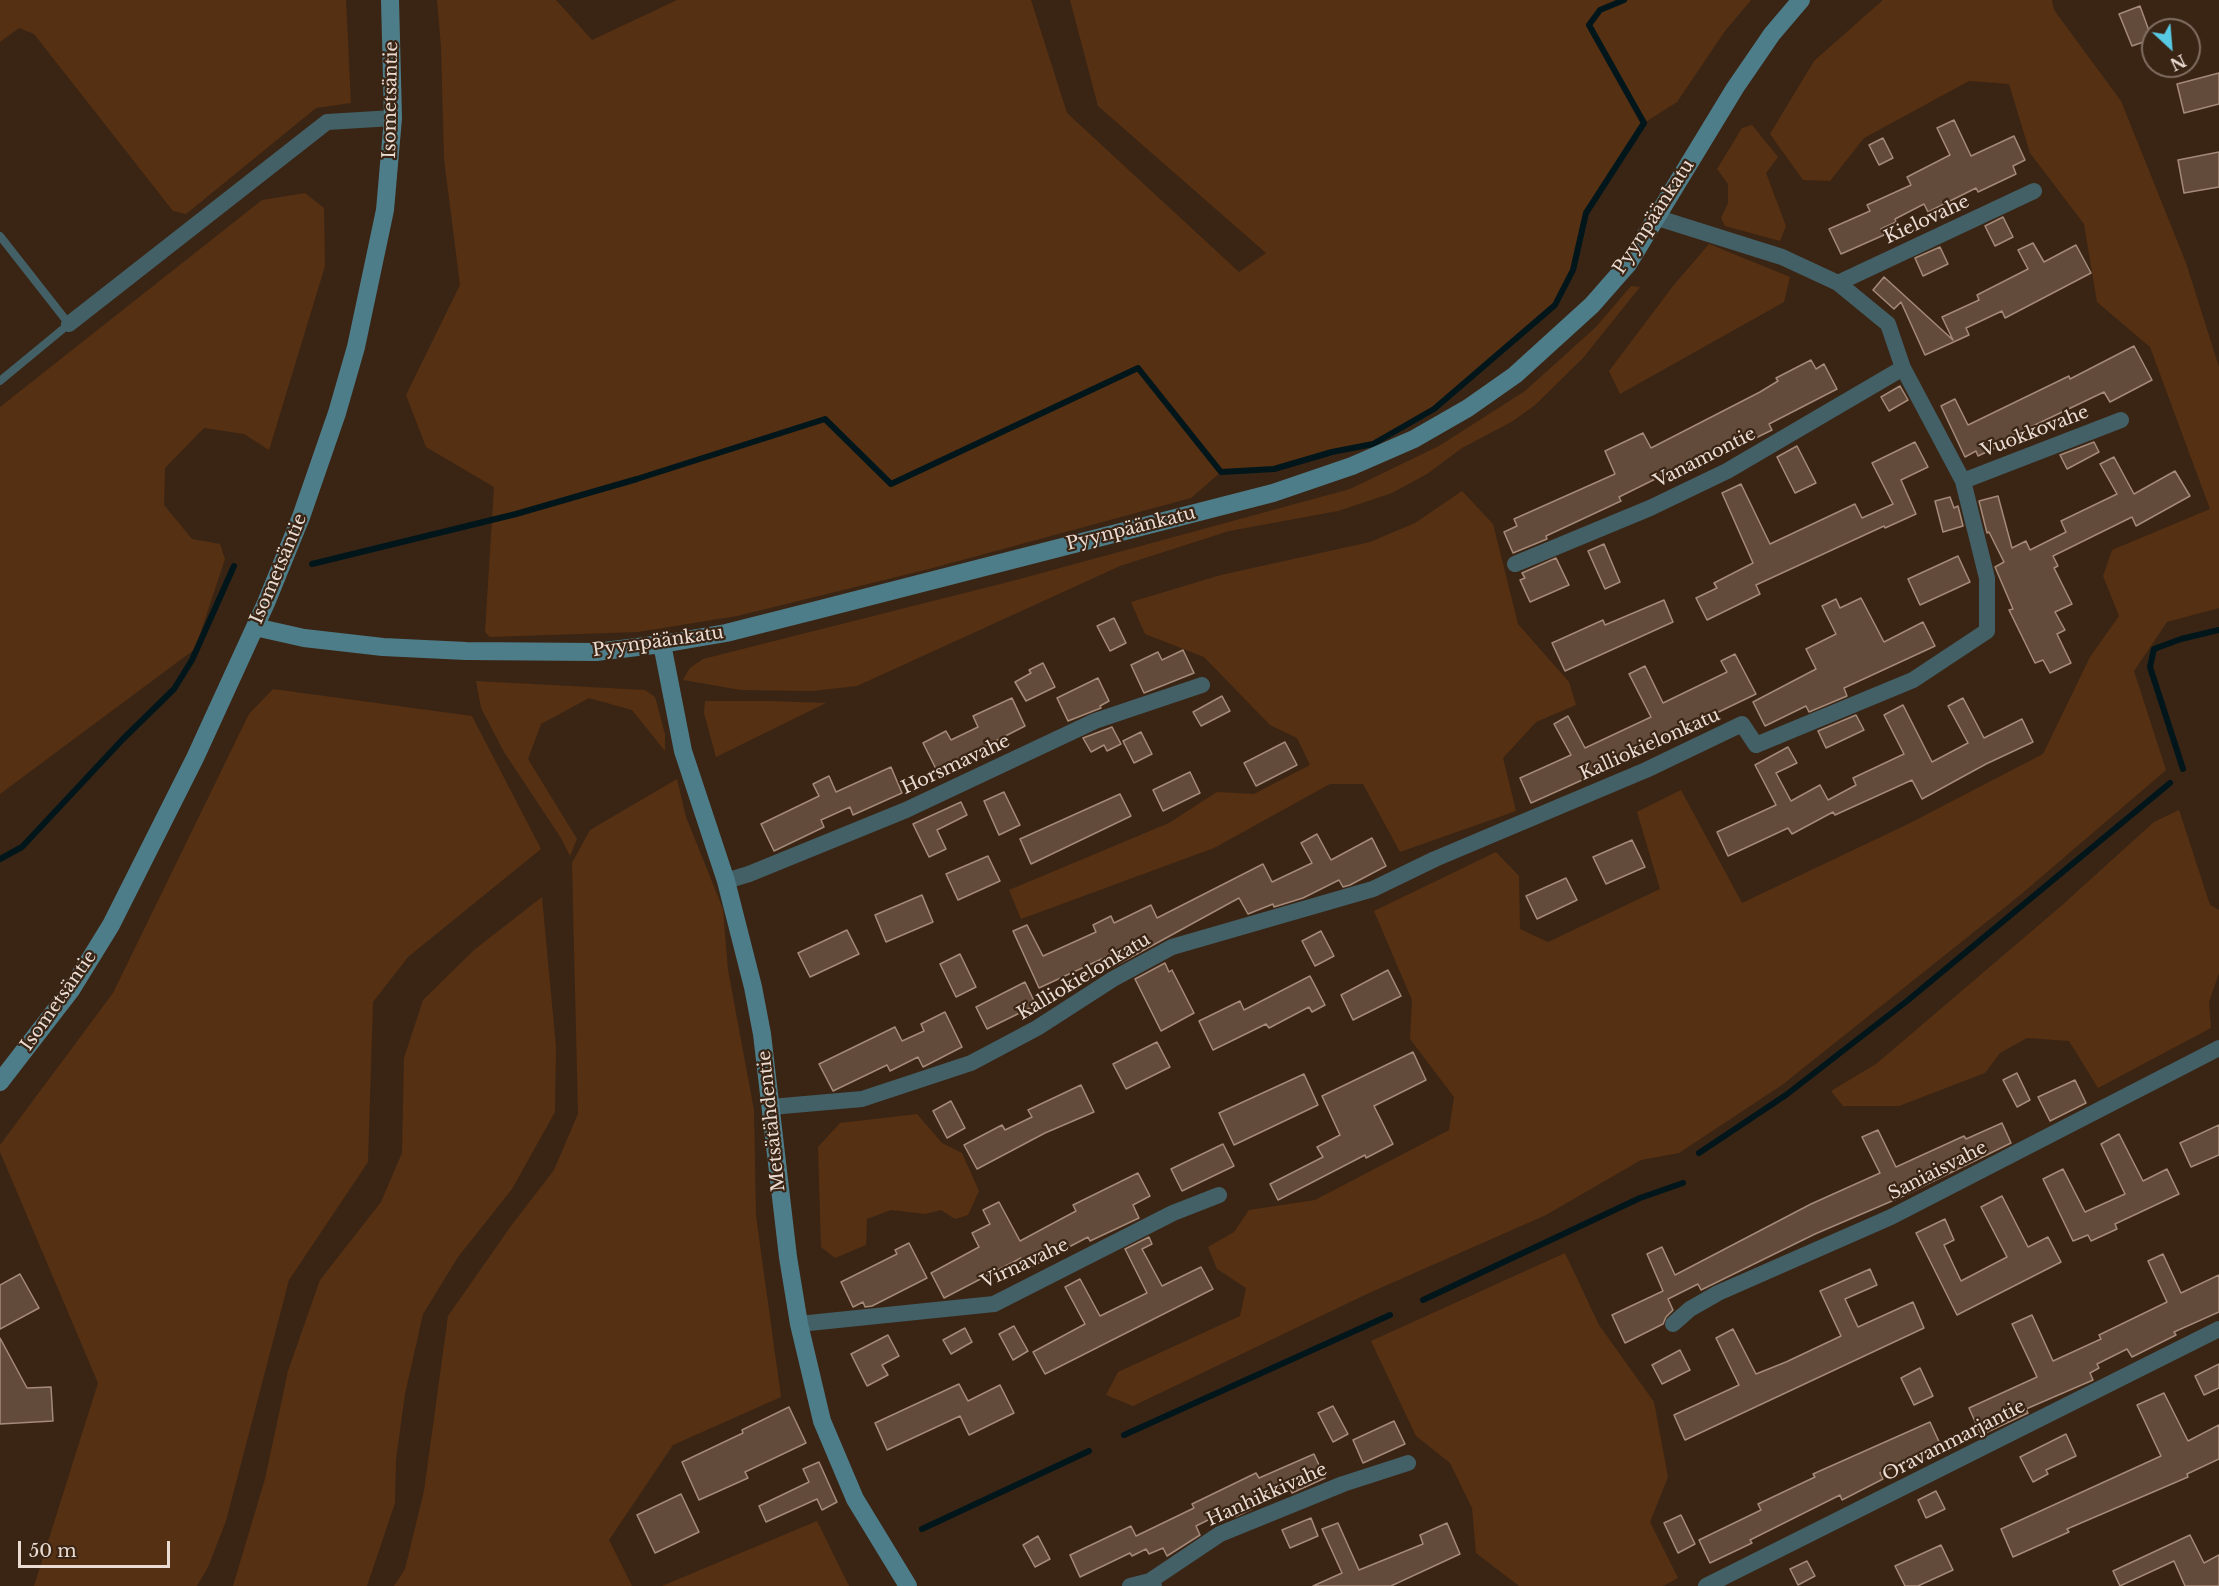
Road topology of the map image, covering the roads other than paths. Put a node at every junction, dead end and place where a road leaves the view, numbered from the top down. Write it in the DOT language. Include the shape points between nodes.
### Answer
graph roads {
  1 [pos="390,0"];
  2 [pos="1801,0"];
  3 [pos="393,118"];
  4 [pos="2034,191"];
  5 [pos="1658,218"];
  6 [pos="0,236"];
  7 [pos="1838,283"];
  8 [pos="69,324"];
  9 [pos="1903,368"];
  10 [pos="0,381"];
  11 [pos="2121,420"];
  12 [pos="1963,481"];
  13 [pos="1515,564"];
  14 [pos="255,627"];
  15 [pos="662,644"];
  16 [pos="1202,685"];
  17 [pos="726,880"];
  18 [pos="2219,1048"];
  19 [pos="0,1082"];
  20 [pos="771,1107"];
  21 [pos="1219,1195"];
  22 [pos="799,1324"];
  23 [pos="1673,1324"];
  24 [pos="2219,1329"];
  25 [pos="1408,1463"];
  26 [pos="1152,1583"];
  27 [pos="908,1586"];
  28 [pos="1130,1586"];
  29 [pos="1706,1586"];
  1 -- 3 [label="main road, Isometsäntie"];
  2 -- 5 [label="main road, Pyynpäänkatu" via="1735,88"];
  3 -- 8 [label="street" via="327,122"];
  3 -- 14 [label="main road, Isometsäntie" via="385,210 356,347 309,495"];
  4 -- 7 [label="street, Kielovahe"];
  5 -- 7 [label="street, Kalliokielonkatu" via="1782,257"];
  5 -- 15 [label="main road, Pyynpäänkatu" via="1628,264 1592,305 1515,375 1414,439 1352,466 1273,493 726,633"];
  6 -- 8 [label="lane"];
  7 -- 9 [label="street, Kalliokielonkatu" via="1888,324"];
  8 -- 10 [label="lane"];
  9 -- 12 [label="street, Kalliokielonkatu"];
  9 -- 13 [label="street, Vanamontie" via="1727,471"];
  11 -- 12 [label="street, Vuokkovahe"];
  12 -- 20 [label="street, Kalliokielonkatu" via="1987,578 1987,631 1913,680 1756,745 1742,724 1374,889 1173,947 971,1063 862,1099"];
  14 -- 15 [label="main road, Pyynpäänkatu" via="304,638 466,651 596,652"];
  14 -- 19 [label="main road, Isometsäntie" via="111,925 71,990"];
  15 -- 17 [label="main road, Metsätähdentie" via="683,751"];
  16 -- 17 [label="street, Horsmavahe" via="1095,721 906,810"];
  17 -- 20 [label="main road, Metsätähdentie" via="753,987"];
  18 -- 23 [label="street, Saniaisvahe" via="1891,1217 1718,1293 1689,1309"];
  20 -- 22 [label="main road, Metsätähdentie"];
  21 -- 22 [label="street, Virnavahe" via="1173,1213 994,1304"];
  22 -- 27 [label="main road, Metsätähdentie" via="822,1421 840,1468"];
  24 -- 29 [label="street, Oravanmarjantie"];
  25 -- 26 [label="street, Hanhikkivahe" via="1343,1484 1220,1534"];
  26 -- 28 [label="street"];
}
